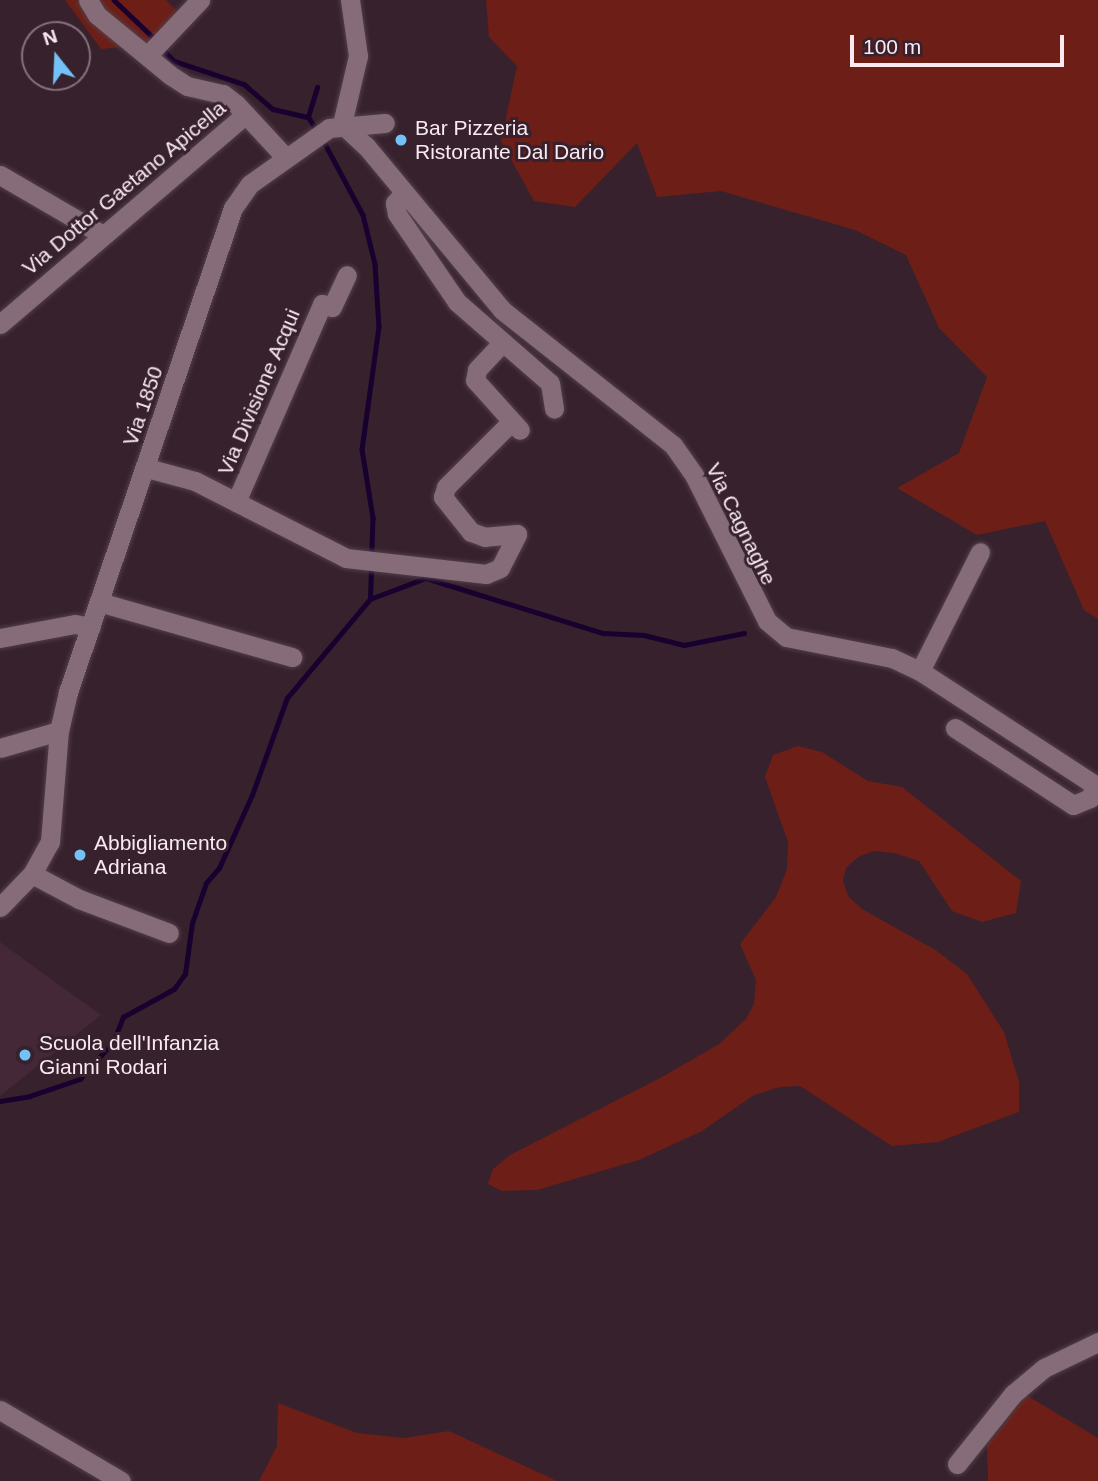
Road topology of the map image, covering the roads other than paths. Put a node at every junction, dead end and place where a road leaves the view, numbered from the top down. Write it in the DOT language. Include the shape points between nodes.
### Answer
graph roads {
  1 [pos="88,0"];
  2 [pos="201,0"];
  3 [pos="350,0"];
  4 [pos="148,55"];
  5 [pos="246,114"];
  6 [pos="385,124"];
  7 [pos="336,126"];
  8 [pos="293,151"];
  9 [pos="0,175"];
  10 [pos="403,194"];
  11 [pos="103,235"];
  12 [pos="347,275"];
  13 [pos="0,324"];
  14 [pos="501,344"];
  15 [pos="554,410"];
  16 [pos="147,468"];
  17 [pos="236,502"];
  18 [pos="980,552"];
  19 [pos="99,602"];
  20 [pos="91,627"];
  21 [pos="0,638"];
  22 [pos="292,657"];
  23 [pos="920,671"];
  24 [pos="955,728"];
  25 [pos="59,731"];
  26 [pos="0,748"];
  27 [pos="1097,786"];
  28 [pos="32,874"];
  29 [pos="0,907"];
  30 [pos="169,933"];
  31 [pos="1098,1342"];
  32 [pos="0,1410"];
  33 [pos="957,1464"];
  34 [pos="121,1481"];
  1 -- 4 [label="street" via="97,15"];
  2 -- 4 [label="street"];
  3 -- 7 [label="street" via="358,56"];
  4 -- 5 [label="street" via="187,86 223,94"];
  5 -- 8 [label="street"];
  5 -- 11 [label="street, Via Dottor Gaetano Apicella"];
  6 -- 7 [label="street"];
  7 -- 8 [label="street, Via 1850"];
  7 -- 10 [label="street, Via Cagnaghe" via="366,146"];
  8 -- 16 [label="street, Via 1850" via="250,184 233,208"];
  9 -- 11 [label="street"];
  10 -- 14 [label="street" via="396,203 397,214 457,302"];
  10 -- 23 [label="street, Via Cagnaghe" via="502,310 673,445 694,475 767,621 786,637 892,659"];
  11 -- 13 [label="street, Via Dottor Gaetano Apicella"];
  12 -- 17 [label="street, Via Divisione Acqui" via="332,307 322,304"];
  14 -- 15 [label="street" via="550,383"];
  14 -- 17 [label="street, Via Divisione Acqui" via="477,370 475,380 516,426 446,487 443,497 471,532 485,537 517,534 500,568 486,574 352,559"];
  16 -- 17 [label="street, Via Divisione Acqui" via="195,481"];
  16 -- 19 [label="street, Via 1850"];
  18 -- 23 [label="street"];
  19 -- 20 [label="street, Via 1850"];
  19 -- 22 [label="street"];
  20 -- 21 [label="street" via="75,624"];
  20 -- 25 [label="street, Via 1850"];
  23 -- 27 [label="street, Via Cagnaghe"];
  24 -- 27 [label="street, Via Cagnaghe" via="1073,805 1090,798"];
  25 -- 26 [label="street"];
  25 -- 28 [label="street, Via 1850" via="50,842"];
  28 -- 29 [label="street, Via 1850"];
  28 -- 30 [label="street" via="79,900"];
  31 -- 33 [label="street" via="1045,1368 1013,1394"];
  32 -- 34 [label="street"];
}
